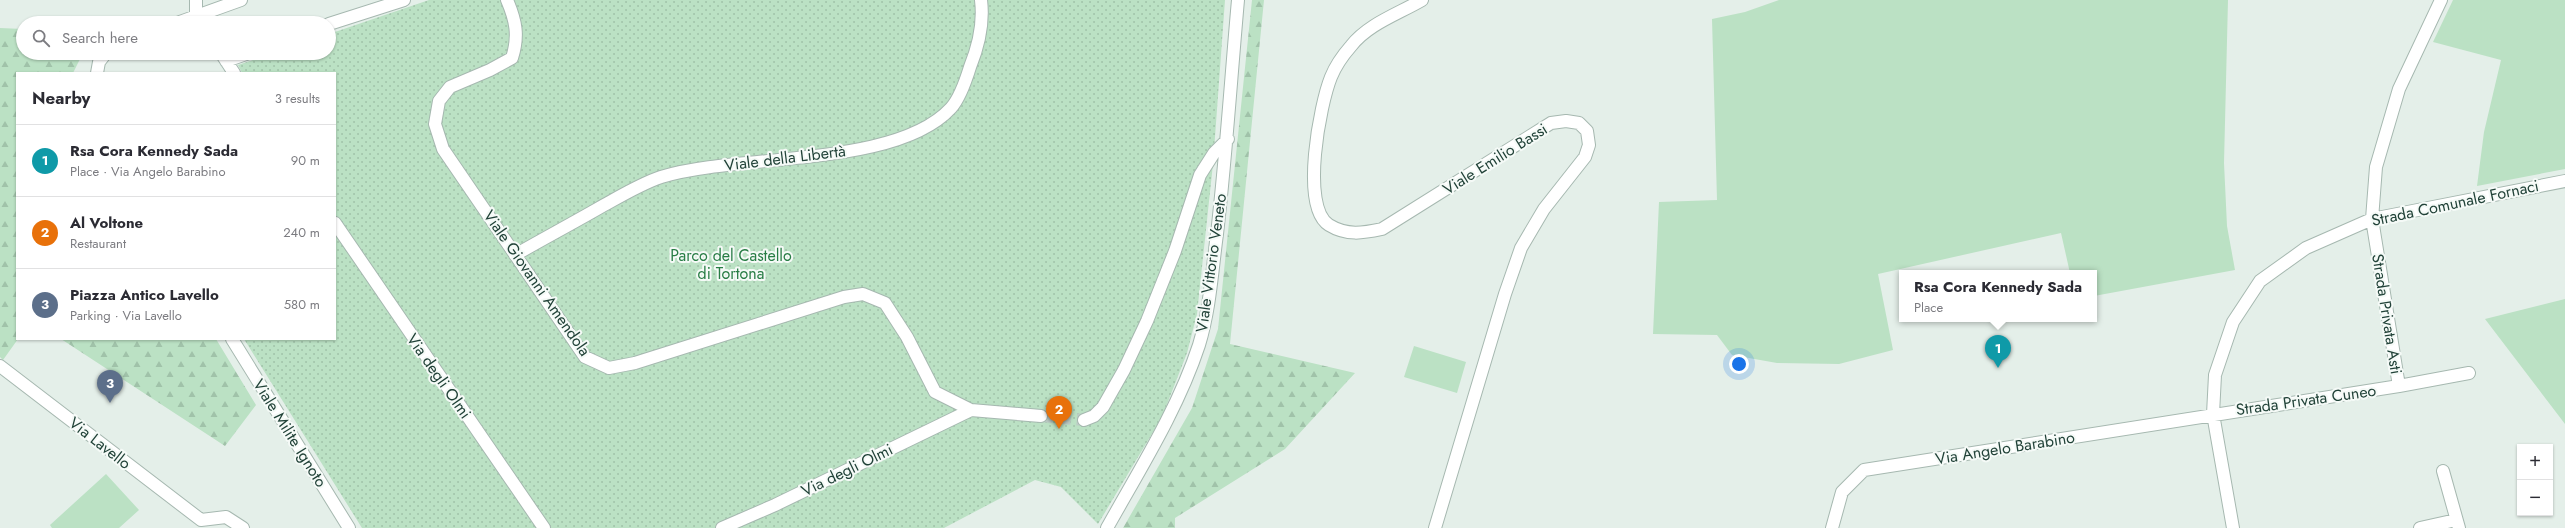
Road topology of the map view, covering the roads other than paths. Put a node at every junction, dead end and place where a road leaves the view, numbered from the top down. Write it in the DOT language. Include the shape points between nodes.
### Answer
graph roads {
  1 [pos="196,0"];
  2 [pos="241,0"];
  3 [pos="404,0"];
  4 [pos="507,0"];
  5 [pos="981,0"];
  6 [pos="1238,0"];
  7 [pos="1422,0"];
  8 [pos="2441,0"];
  9 [pos="198,16"];
  10 [pos="207,16"];
  11 [pos="336,22"];
  12 [pos="101,60"];
  13 [pos="226,60"];
  14 [pos="96,72"];
  15 [pos="233,72"];
  16 [pos="1228,139"];
  17 [pos="2565,180"];
  18 [pos="2372,219"];
  19 [pos="336,224"];
  20 [pos="515,255"];
  21 [pos="233,340"];
  22 [pos="0,366"];
  23 [pos="2469,373"];
  24 [pos="2399,386"];
  25 [pos="971,410"];
  26 [pos="2213,414"];
  27 [pos="1041,416"];
  28 [pos="1084,420"];
  29 [pos="2442,471"];
  30 [pos="201,524"];
  31 [pos="2457,524"];
  32 [pos="243,528"];
  33 [pos="349,528"];
  34 [pos="544,528"];
  35 [pos="722,528"];
  36 [pos="1107,528"];
  37 [pos="1435,528"];
  38 [pos="1832,528"];
  39 [pos="2233,528"];
  40 [pos="2420,528"];
  1 -- 9 [label="street"];
  2 -- 10 [label="street"];
  3 -- 11 [label="street"];
  4 -- 20 [label="street, Viale Giovanni Amendola" via="516,20 517,40 512,58 450,87 439,101 435,124 443,149"];
  5 -- 20 [label="street, Viale della Libertà" via="983,20 977,50 966,79 951,108 922,130 880,144 841,152 703,168 660,177 624,194"];
  6 -- 16 [label="street, Viale Vittorio Veneto"];
  7 -- 37 [label="street, Viale Emilio Bassi" via="1371,28 1351,45 1331,76 1322,110 1312,180 1317,208 1328,225 1354,234 1382,229 1551,123 1579,123 1588,132 1589,145 1585,157 1544,209 1521,248"];
  8 -- 18 [label="street, Strada Privata Asti" via="2399,89 2376,167"];
  12 -- 14 [label="street"];
  13 -- 15 [label="street"];
  16 -- 28 [label="street" via="1214,153 1200,175 1176,251 1124,370 1103,407 1094,416"];
  16 -- 36 [label="street, Viale Vittorio Veneto" via="1208,305 1199,344 1155,443"];
  17 -- 18 [label="street, Strada Comunale Fornaci"];
  18 -- 24 [label="street, Strada Privata Asti"];
  18 -- 26 [label="street, Strada Comunale Fornaci" via="2306,248 2260,281 2233,322 2215,375"];
  19 -- 34 [label="street, Via degli Olmi"];
  20 -- 25 [label="street, Viale Giovanni Amendola" via="585,357 609,368 635,363 844,297 863,294 885,303 907,338 935,392"];
  21 -- 33 [label="street, Viale Milite Ignoto"];
  22 -- 30 [label="street, Via Lavello"];
  23 -- 24 [label="street, Strada Privata Asti"];
  24 -- 26 [label="street, Strada Privata Cuneo"];
  25 -- 27 [label="street"];
  25 -- 35 [label="street, Via degli Olmi"];
  26 -- 38 [label="street, Via Angelo Barabino" via="1864,470 1842,492"];
  26 -- 39 [label="street, Strada Comunale Fornaci"];
  29 -- 31 [label="street"];
  30 -- 32 [label="street" via="226,517"];
  31 -- 40 [label="street"];
}
